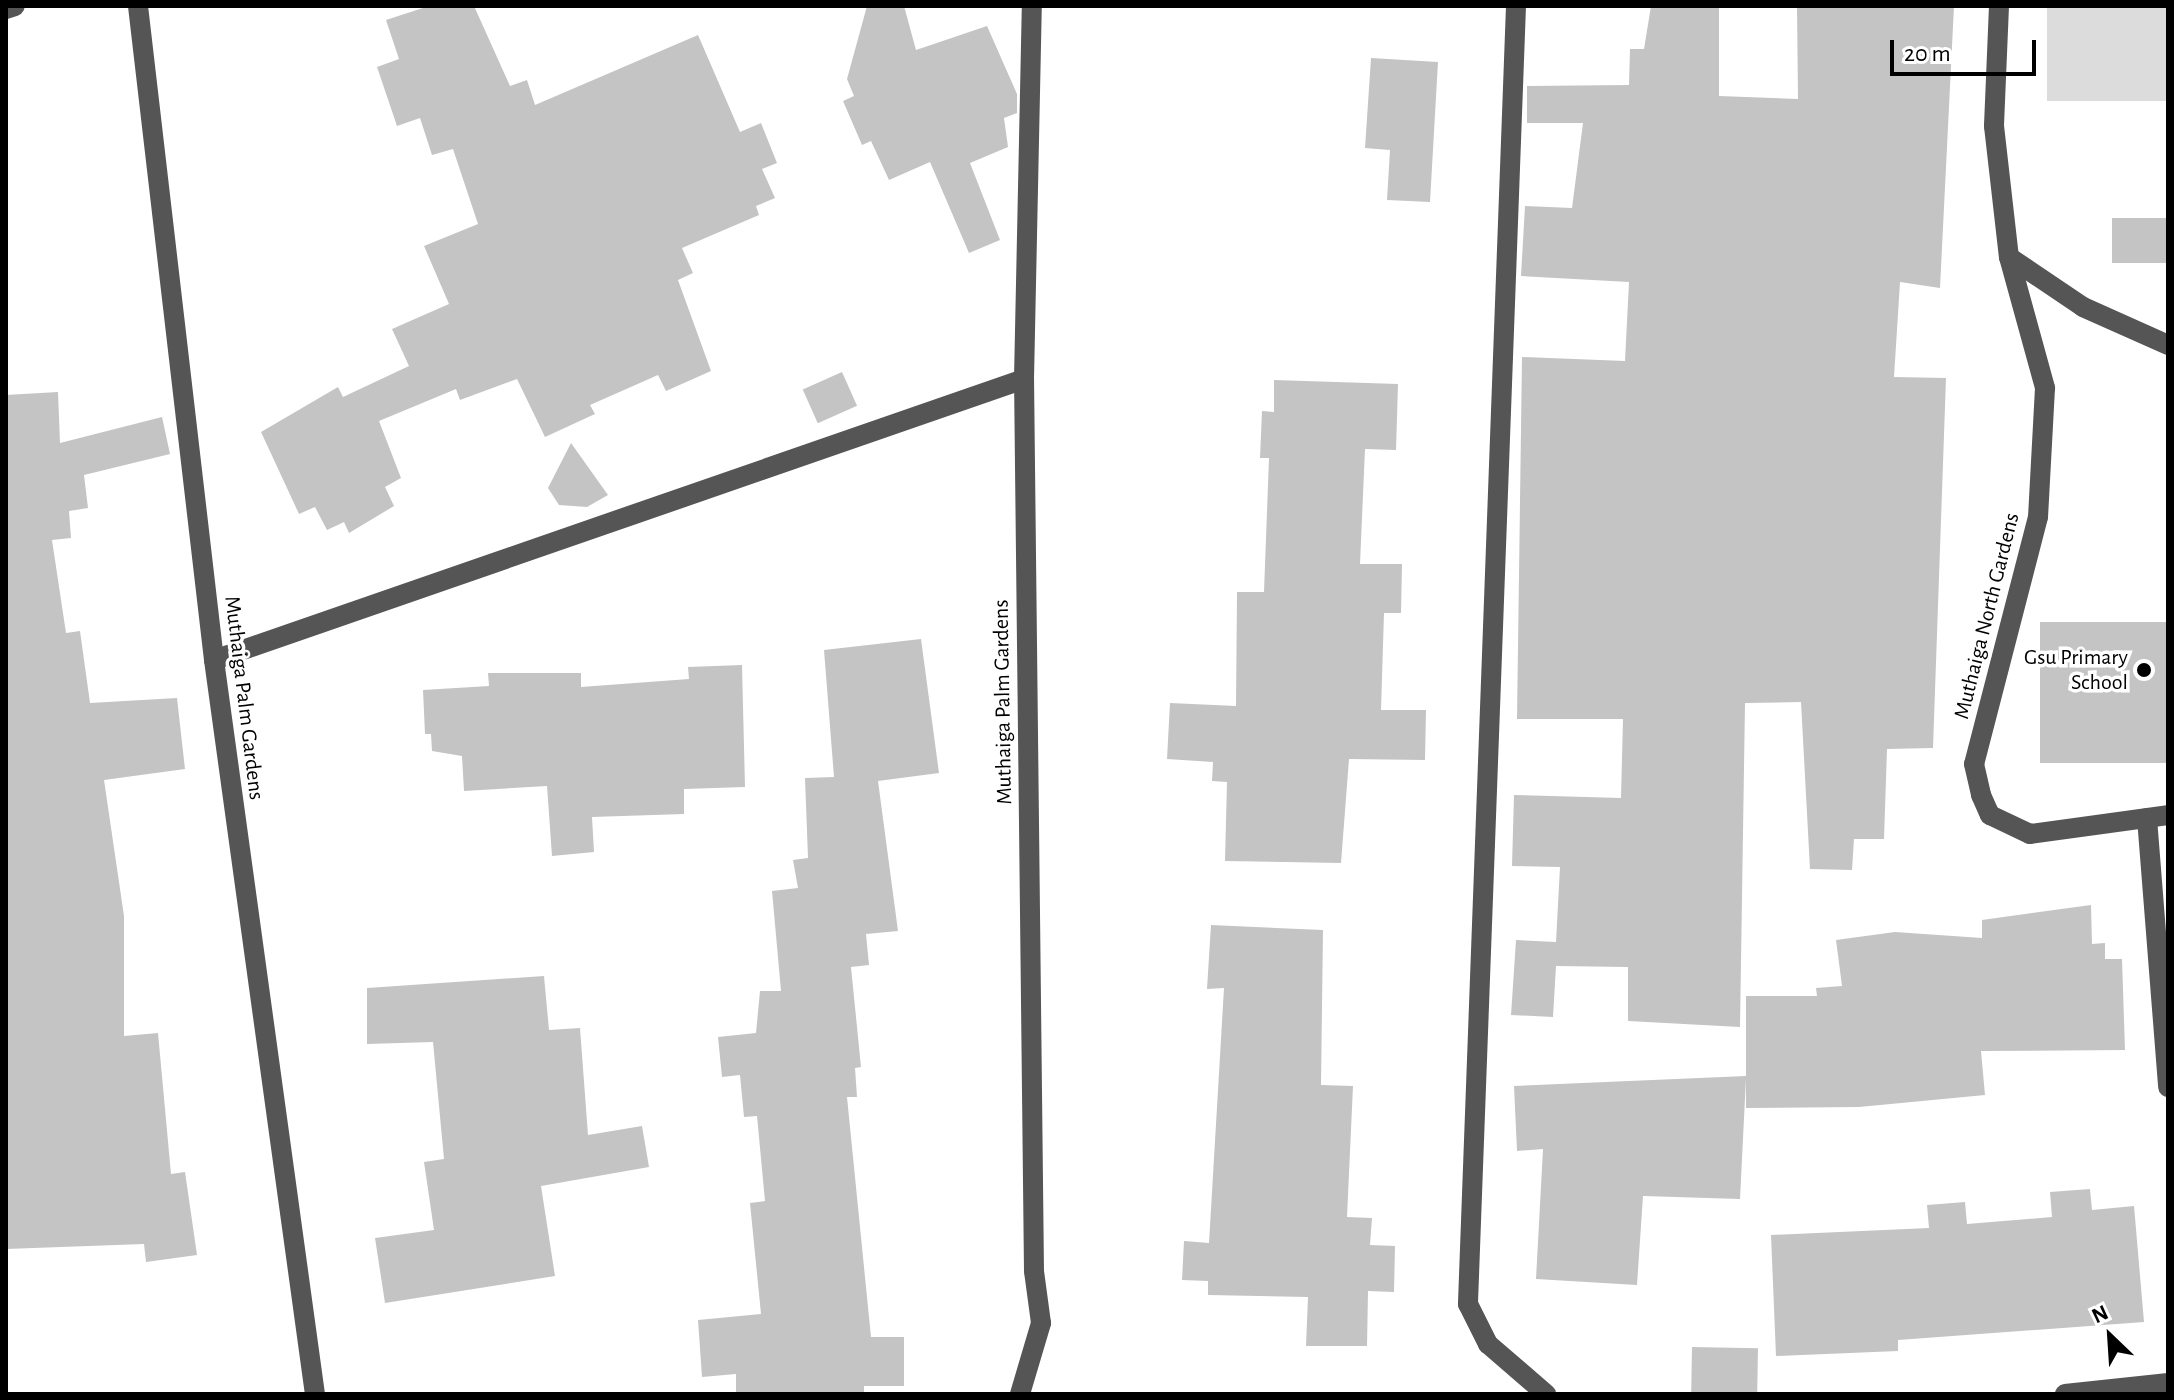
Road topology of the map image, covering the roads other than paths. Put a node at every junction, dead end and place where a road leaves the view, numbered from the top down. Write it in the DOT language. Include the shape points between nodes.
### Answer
graph roads {
  1 [pos="15,6"];
  2 [pos="138,6"];
  3 [pos="1032,6"];
  4 [pos="1516,6"];
  5 [pos="1999,6"];
  6 [pos="6,9"];
  7 [pos="2009,257"];
  8 [pos="2168,345"];
  9 [pos="1024,379"];
  10 [pos="214,660"];
  11 [pos="2168,815"];
  12 [pos="2147,818"];
  13 [pos="2168,1087"];
  14 [pos="2168,1383"];
  15 [pos="315,1394"];
  16 [pos="1020,1394"];
  17 [pos="1546,1394"];
  18 [pos="2065,1394"];
  1 -- 6 [label="street"];
  2 -- 10 [label="street, Muthaiga Palm Gardens"];
  3 -- 9 [label="street, Muthaiga Palm Gardens"];
  4 -- 17 [label="street" via="1468,1304 1488,1344"];
  5 -- 7 [label="street, Muthaiga North Gardens" via="1994,126"];
  7 -- 8 [label="street" via="2083,307"];
  7 -- 12 [label="street, Muthaiga North Gardens" via="2045,388 2039,503 1974,764 1981,795 1990,815 2030,834"];
  9 -- 10 [label="street"];
  9 -- 16 [label="street, Muthaiga Palm Gardens" via="1034,1271 1041,1323"];
  10 -- 15 [label="street, Muthaiga Palm Gardens"];
  11 -- 12 [label="street, Muthaiga North Gardens"];
  12 -- 13 [label="street"];
  14 -- 18 [label="street"];
}
